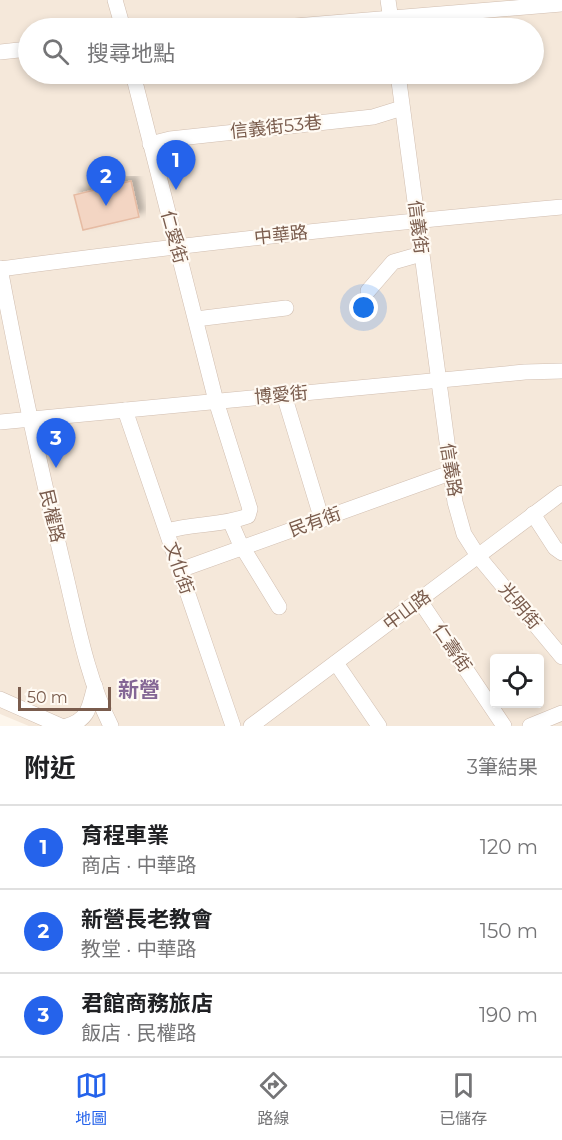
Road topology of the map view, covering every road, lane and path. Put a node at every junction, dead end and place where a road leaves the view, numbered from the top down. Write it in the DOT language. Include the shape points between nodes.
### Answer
graph roads {
  1 [pos="115,0"];
  2 [pos="388,0"];
  3 [pos="562,4"];
  4 [pos="120,18"];
  5 [pos="391,18"];
  6 [pos="443,18"];
  7 [pos="18,50"];
  8 [pos="0,52"];
  9 [pos="135,84"];
  10 [pos="399,84"];
  11 [pos="402,108"];
  12 [pos="150,144"];
  13 [pos="562,207"];
  14 [pos="417,220"];
  15 [pos="176,246"];
  16 [pos="421,254"];
  17 [pos="0,269"];
  18 [pos="368,291"];
  19 [pos="286,308"];
  20 [pos="196,319"];
  21 [pos="562,371"];
  22 [pos="438,380"];
  23 [pos="284,395"];
  24 [pos="216,401"];
  25 [pos="125,410"];
  26 [pos="29,420"];
  27 [pos="0,422"];
  28 [pos="450,473"];
  29 [pos="562,493"];
  30 [pos="533,514"];
  31 [pos="322,520"];
  32 [pos="231,522"];
  33 [pos="167,531"];
  34 [pos="242,548"];
  35 [pos="562,553"];
  36 [pos="478,556"];
  37 [pos="180,570"];
  38 [pos="420,601"];
  39 [pos="279,607"];
  40 [pos="562,657"];
  41 [pos="336,663"];
  42 [pos="95,686"];
  43 [pos="0,699"];
  44 [pos="562,713"];
  45 [pos="268,721"];
  46 [pos="61,726"];
  47 [pos="67,726"];
  48 [pos="111,726"];
  49 [pos="232,726"];
  50 [pos="251,726"];
  51 [pos="379,726"];
  52 [pos="504,726"];
  53 [pos="530,726"];
  1 -- 4 [label="street"];
  2 -- 5 [label="street"];
  3 -- 6 [label="street"];
  7 -- 8 [label="street"];
  9 -- 12 [label="street, 仁愛街"];
  10 -- 11 [label="street, 信義街"];
  11 -- 12 [label="street, 信義街53巷" via="373,117"];
  11 -- 14 [label="street, 信義街"];
  12 -- 15 [label="street, 仁愛街"];
  13 -- 14 [label="street, 中華路"];
  14 -- 15 [label="street, 中華路"];
  14 -- 16 [label="street, 信義街"];
  15 -- 17 [label="street, 中華路"];
  15 -- 20 [label="street, 仁愛街"];
  16 -- 18 [label="street" via="393,262"];
  16 -- 22 [label="street, 信義街"];
  17 -- 26 [label="street, 民權路"];
  19 -- 20 [label="street"];
  20 -- 24 [label="street, 仁愛街"];
  21 -- 22 [label="street, 博愛街"];
  22 -- 23 [label="street, 博愛街"];
  22 -- 28 [label="street, 信義路"];
  23 -- 24 [label="street, 博愛街"];
  23 -- 31 [label="street"];
  24 -- 25 [label="street, 博愛街"];
  24 -- 32 [label="street, 仁愛街" via="250,509 248,516"];
  25 -- 26 [label="street, 博愛街"];
  25 -- 33 [label="street, 文化街"];
  26 -- 27 [label="street, 博愛街"];
  26 -- 42 [label="street, 民權路"];
  28 -- 31 [label="street, 民有街"];
  28 -- 36 [label="street, 信義路" via="465,534"];
  29 -- 30 [label="street, 中山路"];
  30 -- 35 [label="street"];
  30 -- 36 [label="street, 中山路"];
  31 -- 34 [label="street, 民有街"];
  32 -- 33 [label="street" via="186,525"];
  32 -- 34 [label="street"];
  33 -- 37 [label="street, 文化街"];
  34 -- 37 [label="street, 民有街"];
  34 -- 39 [label="street"];
  36 -- 38 [label="street, 中山路"];
  36 -- 40 [label="street, 光明街"];
  37 -- 49 [label="street, 文化街"];
  38 -- 41 [label="street, 中山路"];
  38 -- 52 [label="street, 仁壽街"];
  41 -- 45 [label="street, 中山路"];
  41 -- 51 [label="street"];
  42 -- 47 [label="street" via="85,716"];
  42 -- 48 [label="street, 民權路"];
  43 -- 46 [label="street"];
  44 -- 53 [label="street"];
  45 -- 50 [label="street, 中山路"];
}
